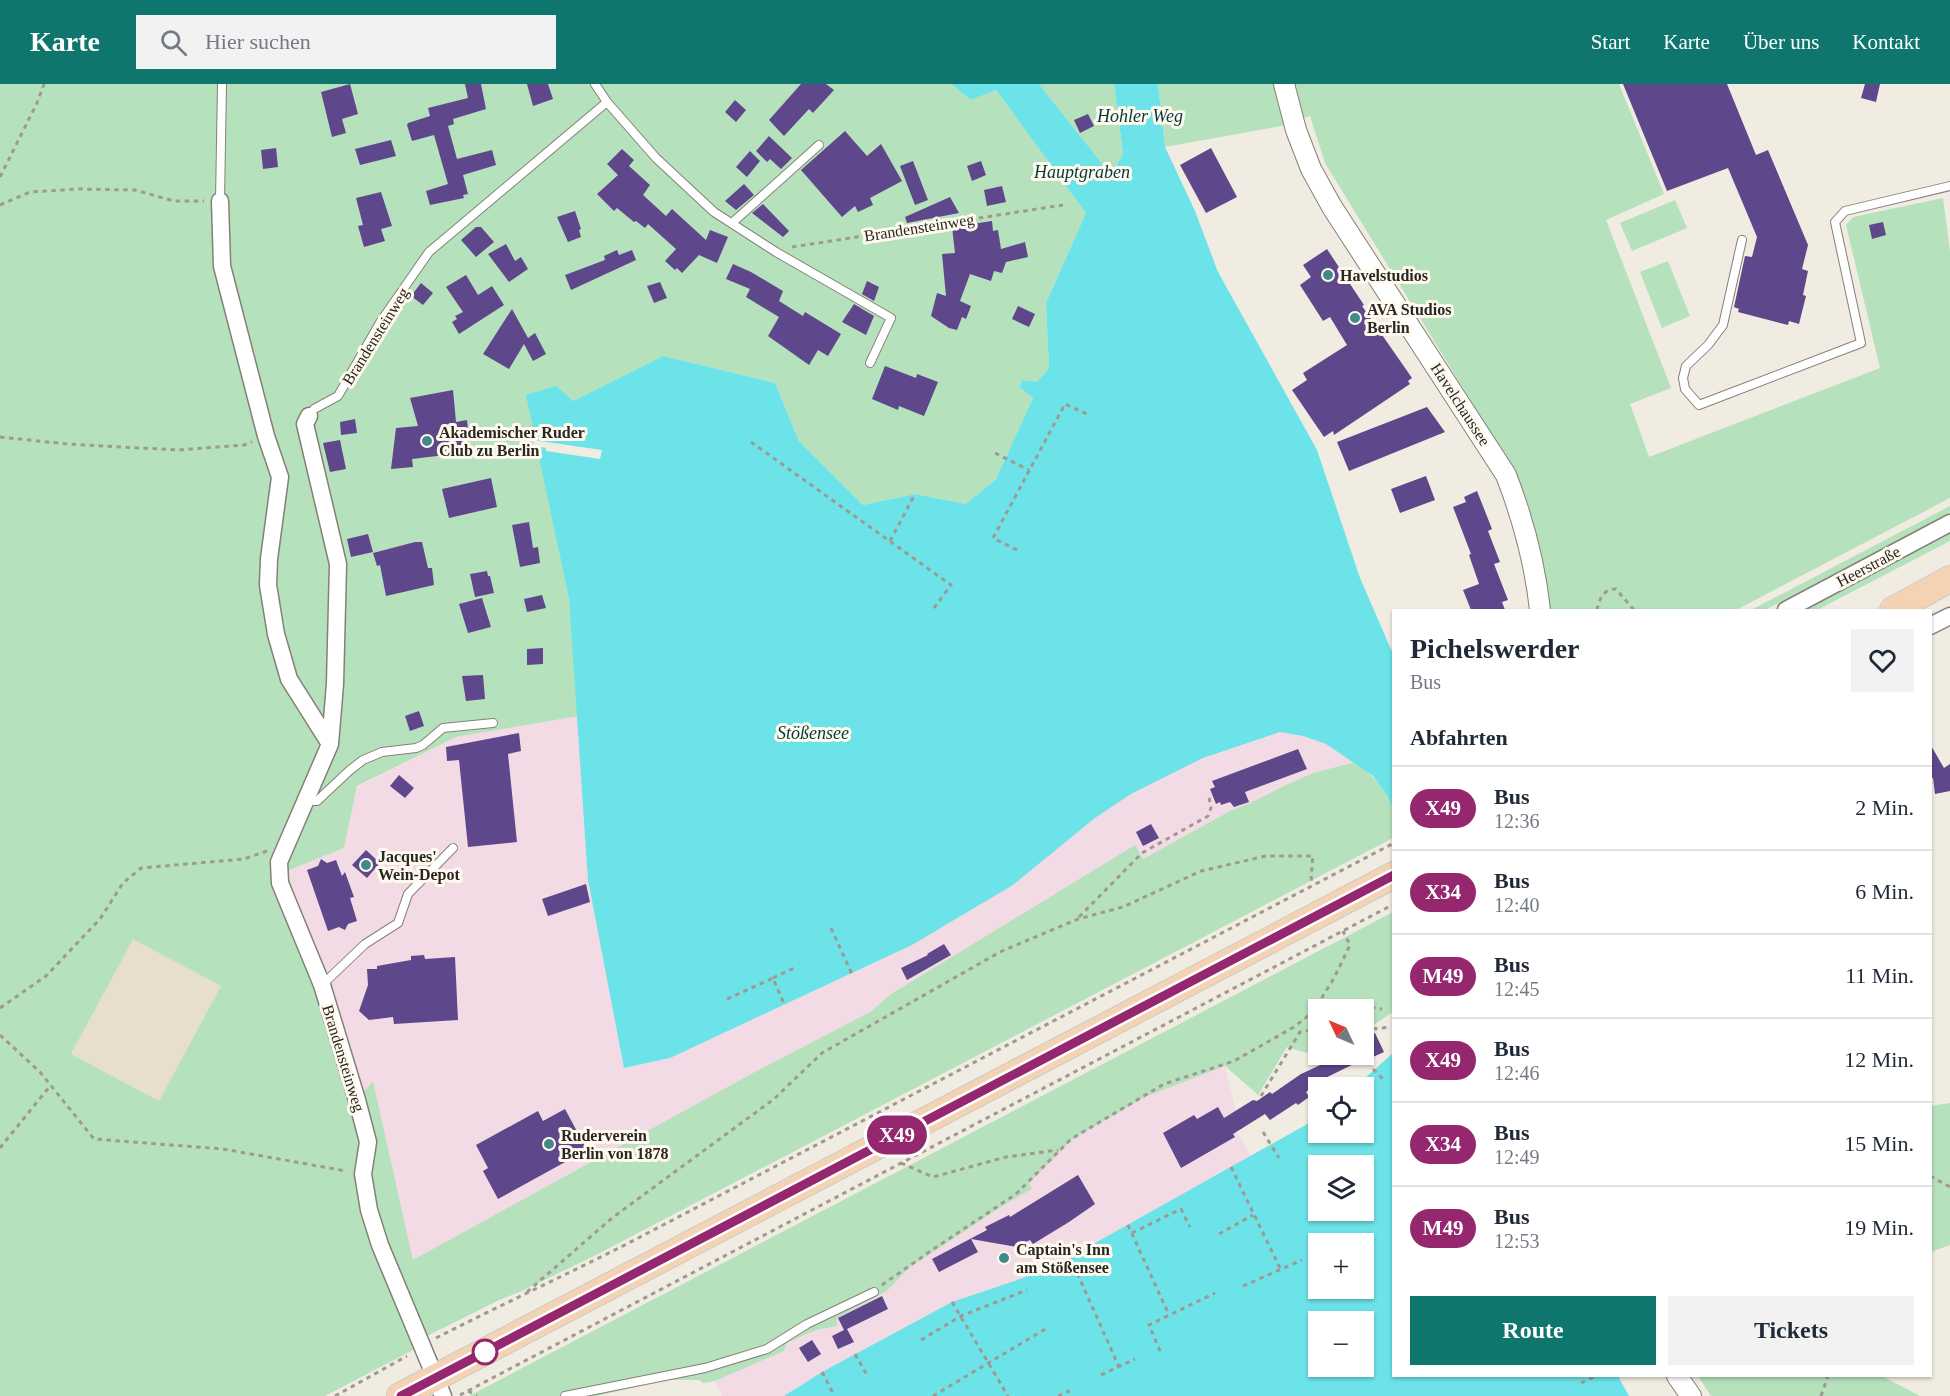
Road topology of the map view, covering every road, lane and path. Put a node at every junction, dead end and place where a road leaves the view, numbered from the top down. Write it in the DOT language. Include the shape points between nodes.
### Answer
graph roads {
  1 [pos="44,84"];
  2 [pos="222,84"];
  3 [pos="595,84"];
  4 [pos="1284,84"];
  5 [pos="606,102"];
  6 [pos="819,145"];
  7 [pos="0,177"];
  8 [pos="1950,186"];
  9 [pos="220,201"];
  10 [pos="0,205"];
  11 [pos="1063,205"];
  12 [pos="732,223"];
  13 [pos="1742,240"];
  14 [pos="776,252"];
  15 [pos="870,363"];
  16 [pos="1091,416"];
  17 [pos="309,417"];
  18 [pos="0,437"];
  19 [pos="751,442"];
  20 [pos="244,445"];
  21 [pos="994,453"];
  22 [pos="1029,470"];
  23 [pos="915,494"];
  24 [pos="1950,523"];
  25 [pos="890,541"];
  26 [pos="1017,550"];
  27 [pos="1950,579"];
  28 [pos="934,608"];
  29 [pos="1540,609"];
  30 [pos="1597,609"];
  31 [pos="1633,609"];
  32 [pos="1788,609"];
  33 [pos="1895,609"];
  34 [pos="1950,616"];
  35 [pos="1932,625"];
  36 [pos="493,723"];
  37 [pos="330,744"];
  38 [pos="1209,797"];
  39 [pos="306,801"];
  40 [pos="286,843"];
  41 [pos="1392,844"];
  42 [pos="453,848"];
  43 [pos="1392,876"];
  44 [pos="1314,885"];
  45 [pos="1392,905"];
  46 [pos="1077,918"];
  47 [pos="831,928"];
  48 [pos="1343,931"];
  49 [pos="794,968"];
  50 [pos="852,974"];
  51 [pos="774,978"];
  52 [pos="322,985"];
  53 [pos="726,999"];
  54 [pos="1321,999"];
  55 [pos="784,1004"];
  56 [pos="0,1008"];
  57 [pos="1374,1008"];
  58 [pos="1382,1009"];
  59 [pos="1308,1016"];
  60 [pos="1390,1027"];
  61 [pos="1294,1028"];
  62 [pos="1374,1029"];
  63 [pos="1308,1031"];
  64 [pos="1300,1032"];
  65 [pos="0,1035"];
  66 [pos="1373,1070"];
  67 [pos="1385,1082"];
  68 [pos="50,1086"];
  69 [pos="1262,1096"];
  70 [pos="1263,1132"];
  71 [pos="0,1148"];
  72 [pos="1060,1149"];
  73 [pos="1280,1158"];
  74 [pos="901,1163"];
  75 [pos="1231,1167"];
  76 [pos="363,1174"];
  77 [pos="1932,1177"];
  78 [pos="1950,1186"];
  79 [pos="1253,1215"];
  80 [pos="1128,1225"];
  81 [pos="1190,1227"];
  82 [pos="1132,1233"];
  83 [pos="1219,1234"];
  84 [pos="1070,1257"];
  85 [pos="1302,1260"];
  86 [pos="1280,1268"];
  87 [pos="1243,1286"];
  88 [pos="1027,1290"];
  89 [pos="874,1292"];
  90 [pos="1215,1293"];
  91 [pos="524,1294"];
  92 [pos="517,1301"];
  93 [pos="952,1302"];
  94 [pos="1169,1314"];
  95 [pos="961,1317"];
  96 [pos="1047,1328"];
  97 [pos="921,1341"];
  98 [pos="422,1345"];
  99 [pos="1160,1351"];
  100 [pos="855,1354"];
  101 [pos="1135,1359"];
  102 [pos="399,1362"];
  103 [pos="988,1364"];
  104 [pos="1119,1366"];
  105 [pos="822,1372"];
  106 [pos="1101,1374"];
  107 [pos="868,1377"];
  108 [pos="1594,1377"];
  109 [pos="1678,1377"];
  110 [pos="1828,1377"];
  111 [pos="1581,1383"];
  112 [pos="439,1387"];
  113 [pos="468,1391"];
  114 [pos="583,1394"];
  115 [pos="834,1395"];
  116 [pos="336,1396"];
  117 [pos="400,1396"];
  118 [pos="458,1396"];
  119 [pos="477,1396"];
  120 [pos="565,1396"];
  121 [pos="933,1396"];
  122 [pos="1008,1396"];
  123 [pos="1058,1396"];
  124 [pos="1071,1396"];
  125 [pos="1691,1396"];
  126 [pos="1821,1396"];
  1 -- 7 [label="path"];
  2 -- 9 [label="lane"];
  3 -- 5 [label="lane"];
  4 -- 29 [label="street, Havelchaussee" via="1296,130 1332,207 1506,475 1521,516"];
  5 -- 12 [label="lane" via="656,158 714,212"];
  5 -- 17 [label="lane, Brandensteinweg" via="429,252 381,321 338,396 314,409"];
  6 -- 12 [label="lane"];
  8 -- 13 [label="lane" via="1845,211 1835,222 1860,343 1699,405 1684,389 1686,366 1723,325"];
  9 -- 10 [label="path" via="174,201 135,190 79,189 30,192"];
  9 -- 37 [label="street" via="222,266 280,477 268,585 276,634 289,679"];
  11 -- 14 [label="path, Brandensteinweg" via="793,246"];
  12 -- 14 [label="lane"];
  14 -- 15 [label="lane" via="891,318"];
  16 -- 22 [label="path" via="1065,404"];
  17 -- 37 [label="street, Brandensteinweg" via="305,424 338,564"];
  18 -- 20 [label="path" via="178,450"];
  19 -- 25 [label="path"];
  21 -- 22 [label="path"];
  22 -- 26 [label="path" via="993,537"];
  23 -- 25 [label="path"];
  24 -- 32 [label="street, Heerstraße"];
  25 -- 28 [label="path" via="951,585"];
  27 -- 33 [label="main road"];
  30 -- 31 [label="path" via="1601,597 1612,589"];
  34 -- 35 [label="street"];
  36 -- 39 [label="lane" via="443,728 416,748 382,752 363,760 317,801"];
  37 -- 39 [label="street, Brandensteinweg"];
  38 -- 46 [label="path" via="1208,816 1142,854"];
  39 -- 40 [label="street, Brandensteinweg"];
  40 -- 52 [label="street, Brandensteinweg" via="279,862 280,883"];
  40 -- 56 [label="path" via="244,859 141,868 123,883 100,919 46,975"];
  41 -- 44 [label="path"];
  42 -- 52 [label="lane" via="408,894 398,923 365,944"];
  43 -- 112 [label="main road"];
  44 -- 46 [label="path" via="1313,856 1266,856 1201,871 1124,907"];
  44 -- 91 [label="path" via="631,1242"];
  45 -- 48 [label="path"];
  46 -- 91 [label="path" via="1000,952 822,1053 774,1099 612,1218"];
  47 -- 50 [label="path"];
  48 -- 54 [label="path" via="1350,945"];
  48 -- 74 [label="path"];
  49 -- 51 [label="path"];
  51 -- 53 [label="path"];
  51 -- 55 [label="path"];
  52 -- 76 [label="street, Brandensteinweg" via="368,1142"];
  57 -- 58 [label="path"];
  59 -- 61 [label="path"];
  60 -- 62 [label="path"];
  61 -- 64 [label="path"];
  61 -- 72 [label="path" via="1233,1061 1164,1084"];
  63 -- 64 [label="path"];
  64 -- 69 [label="path"];
  65 -- 68 [label="path"];
  66 -- 67 [label="path"];
  68 -- 71 [label="path"];
  68 -- 76 [label="path" via="94,1138 224,1149"];
  70 -- 73 [label="path"];
  72 -- 74 [label="path" via="1006,1157 933,1178"];
  72 -- 89 [label="path" via="1016,1194"];
  74 -- 113 [label="path"];
  75 -- 79 [label="path"];
  76 -- 98 [label="street, Brandensteinweg" via="369,1210 381,1245"];
  77 -- 78 [label="path"];
  79 -- 83 [label="path"];
  79 -- 86 [label="path"];
  80 -- 82 [label="path"];
  81 -- 82 [label="path" via="1181,1209"];
  82 -- 94 [label="path"];
  84 -- 104 [label="path"];
  85 -- 86 [label="path"];
  86 -- 87 [label="path"];
  88 -- 95 [label="path"];
  89 -- 114 [label="lane" via="807,1324 767,1349 705,1368"];
  90 -- 94 [label="path"];
  91 -- 92 [label="path"];
  91 -- 98 [label="path"];
  93 -- 95 [label="path"];
  94 -- 99 [label="path" via="1149,1325"];
  95 -- 97 [label="path"];
  95 -- 103 [label="path"];
  96 -- 103 [label="path"];
  98 -- 112 [label="street, Brandensteinweg"];
  100 -- 107 [label="path"];
  101 -- 104 [label="path"];
  102 -- 116 [label="path"];
  103 -- 121 [label="path"];
  103 -- 122 [label="path"];
  104 -- 106 [label="path"];
  105 -- 115 [label="path"];
  108 -- 111 [label="path"];
  109 -- 125 [label="street"];
  110 -- 126 [label="path"];
  112 -- 117 [label="main road"];
  113 -- 118 [label="path"];
  113 -- 119 [label="path"];
  114 -- 120 [label="lane"];
  123 -- 124 [label="path" via="1068,1391"];
}
